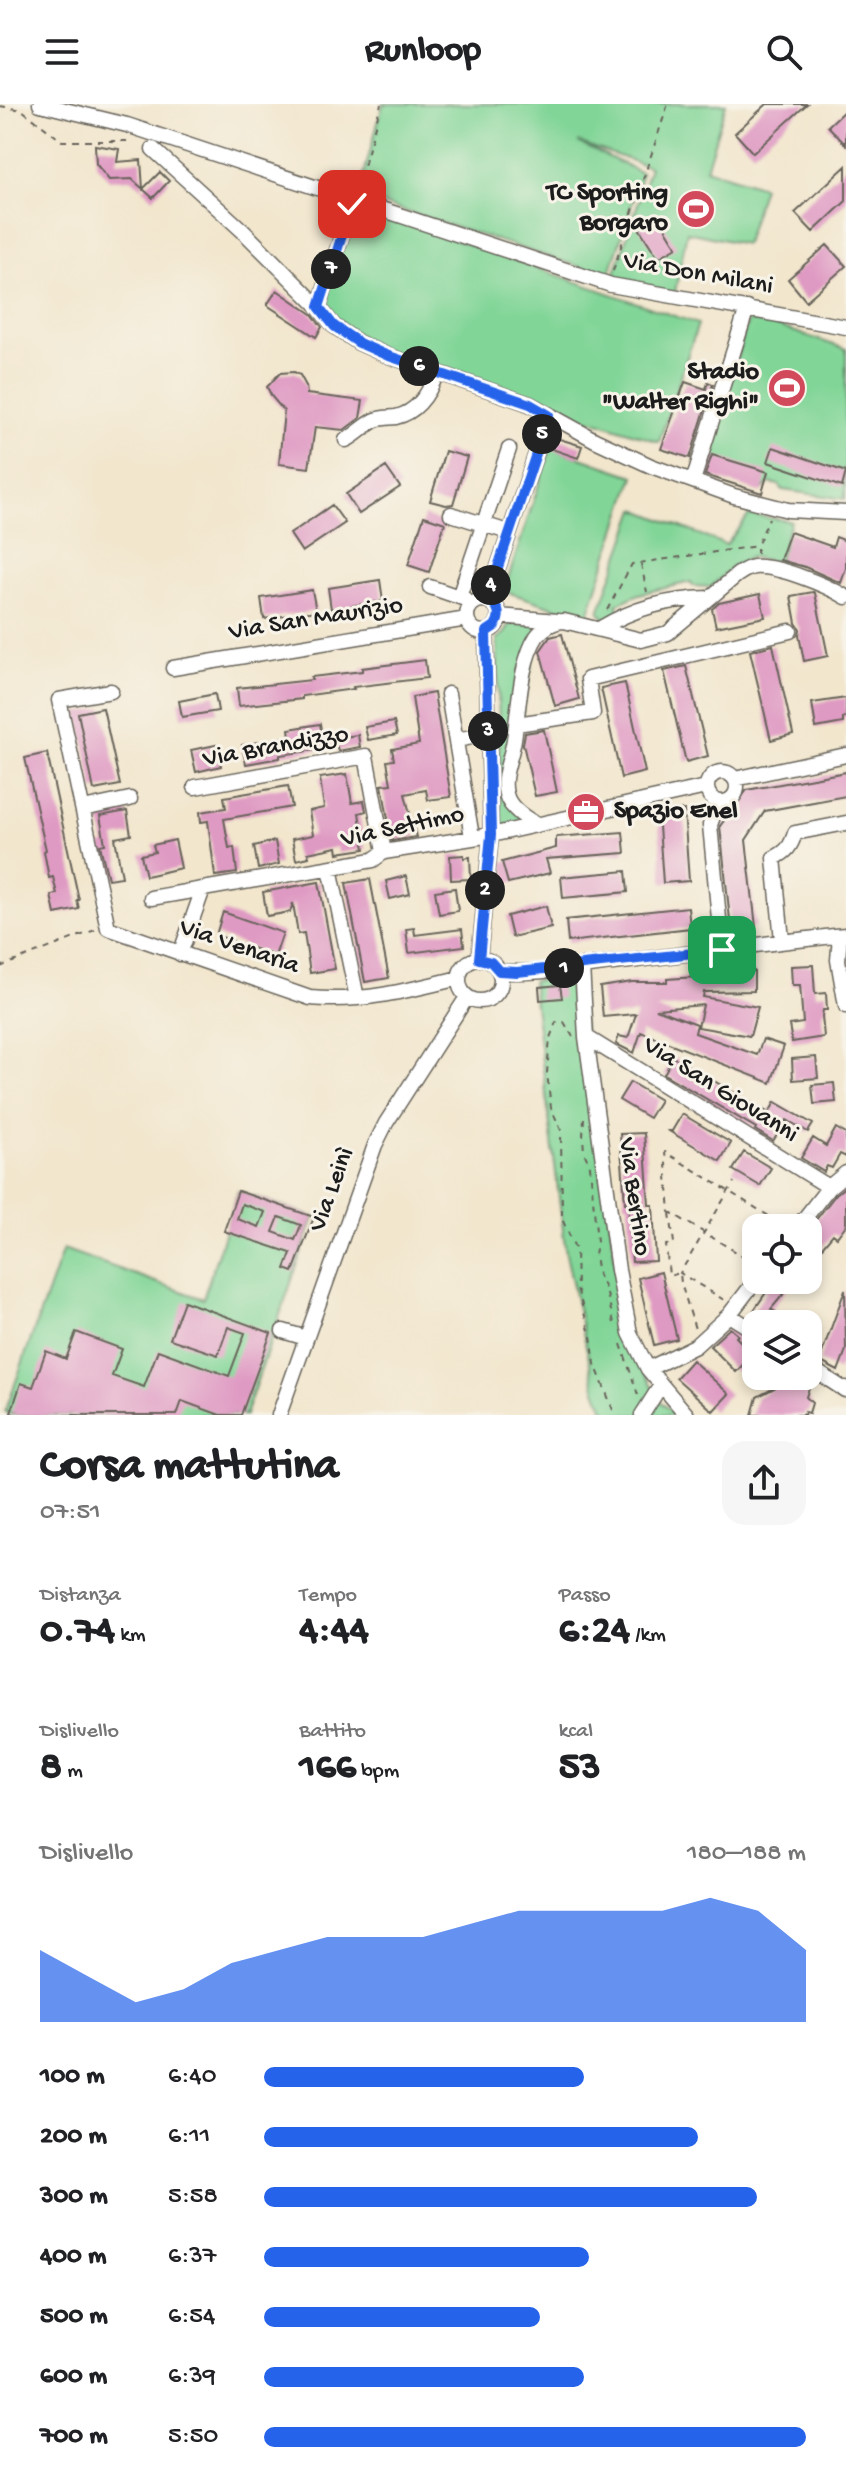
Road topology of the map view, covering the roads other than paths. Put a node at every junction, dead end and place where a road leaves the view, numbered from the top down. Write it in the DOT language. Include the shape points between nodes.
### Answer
graph roads {
  1 [pos="40,104"];
  2 [pos="153,149"];
  3 [pos="353,200"];
  4 [pos="319,307"];
  5 [pos="747,308"];
  6 [pos="846,326"];
  7 [pos="437,372"];
  8 [pos="549,415"];
  9 [pos="346,440"];
  10 [pos="509,449"];
  11 [pos="693,481"];
  12 [pos="846,513"];
  13 [pos="451,514"];
  14 [pos="483,524"];
  15 [pos="508,532"];
  16 [pos="430,587"];
  17 [pos="846,597"];
  18 [pos="709,598"];
  19 [pos="487,600"];
  20 [pos="466,607"];
  21 [pos="499,616"];
  22 [pos="557,621"];
  23 [pos="596,628"];
  24 [pos="790,631"];
  25 [pos="486,632"];
  26 [pos="173,668"];
  27 [pos="111,691"];
  28 [pos="448,694"];
  29 [pos="516,724"];
  30 [pos="488,734"];
  31 [pos="456,740"];
  32 [pos="846,755"];
  33 [pos="735,779"];
  34 [pos="195,787"];
  35 [pos="706,787"];
  36 [pos="130,799"];
  37 [pos="718,802"];
  38 [pos="83,809"];
  39 [pos="846,823"];
  40 [pos="536,824"];
  41 [pos="491,835"];
  42 [pos="472,837"];
  43 [pos="384,852"];
  44 [pos="330,868"];
  45 [pos="203,889"];
  46 [pos="151,898"];
  47 [pos="843,935"];
  48 [pos="782,940"];
  49 [pos="722,950"];
  50 [pos="180,954"];
  51 [pos="479,959"];
  52 [pos="582,966"];
  53 [pos="500,976"];
  54 [pos="459,978"];
  55 [pos="467,997"];
  56 [pos="357,998"];
  57 [pos="846,1006"];
  58 [pos="580,1041"];
  59 [pos="846,1173"];
  60 [pos="829,1187"];
  61 [pos="808,1214"];
  62 [pos="745,1294"];
  63 [pos="732,1311"];
  64 [pos="742,1320"];
  65 [pos="283,1331"];
  66 [pos="306,1338"];
  67 [pos="648,1369"];
  68 [pos="822,1374"];
  69 [pos="661,1385"];
  70 [pos="846,1389"];
  71 [pos="643,1414"];
  72 [pos="279,1415"];
  73 [pos="687,1415"];
  1 -- 3 [label="street, Via Don Milani" via="127,125"];
  2 -- 4 [label="street"];
  3 -- 4 [label="street"];
  3 -- 5 [label="street, Via Don Milani" via="609,284"];
  4 -- 7 [label="street" via="334,326 359,343"];
  5 -- 6 [label="street, Via Don Milani"];
  5 -- 11 [label="street"];
  7 -- 8 [label="street"];
  7 -- 9 [label="street" via="430,391 411,410 374,420"];
  8 -- 11 [label="street"];
  8 -- 15 [label="street"];
  10 -- 14 [label="street"];
  11 -- 12 [label="street" via="788,510"];
  13 -- 14 [label="street"];
  14 -- 15 [label="street"];
  14 -- 20 [label="street"];
  15 -- 19 [label="street"];
  16 -- 20 [label="street"];
  17 -- 18 [label="street" via="758,567 737,575"];
  18 -- 23 [label="street" via="653,603"];
  18 -- 23 [label="street" via="668,633 654,638 641,640"];
  19 -- 20 [label="street"];
  19 -- 21 [label="street"];
  20 -- 25 [label="street" via="476,631"];
  20 -- 26 [label="street, Via San Maurizio"];
  21 -- 22 [label="street"];
  21 -- 25 [label="street"];
  22 -- 23 [label="street"];
  22 -- 29 [label="street" via="539,632 530,650"];
  24 -- 29 [label="street" via="588,679 593,713"];
  25 -- 30 [label="street"];
  27 -- 38 [label="street" via="59,700"];
  28 -- 31 [label="street"];
  29 -- 40 [label="street" via="506,794 522,817"];
  30 -- 31 [label="street"];
  30 -- 41 [label="street"];
  31 -- 42 [label="street"];
  32 -- 33 [label="street"];
  33 -- 35 [label="street" via="718,772"];
  33 -- 37 [label="street" via="733,798"];
  34 -- 43 [label="street, Via Brandizzo" via="366,756"];
  35 -- 37 [label="street"];
  35 -- 40 [label="street, Via Settimo"];
  36 -- 38 [label="street"];
  37 -- 49 [label="street" via="710,825"];
  38 -- 50 [label="street, Via Venaria" via="108,928"];
  39 -- 48 [label="street" via="795,833 790,847 774,858"];
  40 -- 41 [label="street, Via Settimo"];
  41 -- 42 [label="street, Via Settimo"];
  41 -- 51 [label="street"];
  42 -- 43 [label="street, Via Settimo"];
  43 -- 44 [label="street, Via Settimo" via="373,860"];
  44 -- 45 [label="street, Via Settimo"];
  44 -- 56 [label="street"];
  45 -- 46 [label="street, Via Settimo"];
  45 -- 50 [label="street"];
  47 -- 48 [label="street"];
  47 -- 57 [label="street" via="838,960"];
  48 -- 49 [label="street"];
  49 -- 52 [label="street"];
  50 -- 56 [label="street, Via Venaria" via="310,998"];
  51 -- 53 [label="street" via="491,962"];
  51 -- 54 [label="street" via="464,967"];
  52 -- 53 [label="street"];
  52 -- 58 [label="street, Via Bertino"];
  53 -- 55 [label="street" via="497,993 486,1001"];
  54 -- 55 [label="street"];
  54 -- 56 [label="street, Via Venaria"];
  55 -- 66 [label="street, Via Leinì" via="375,1145"];
  58 -- 60 [label="street, Via San Giovanni"];
  58 -- 67 [label="street, Via Bertino" via="630,1333"];
  59 -- 60 [label="street"];
  60 -- 61 [label="street"];
  62 -- 63 [label="street"];
  63 -- 64 [label="street"];
  63 -- 67 [label="street" via="699,1342"];
  65 -- 66 [label="street"];
  66 -- 72 [label="street, Via Leinì"];
  67 -- 69 [label="street, Via Bertino"];
  68 -- 70 [label="street"];
  69 -- 71 [label="street"];
  69 -- 73 [label="street, Via Bertino"];
}
